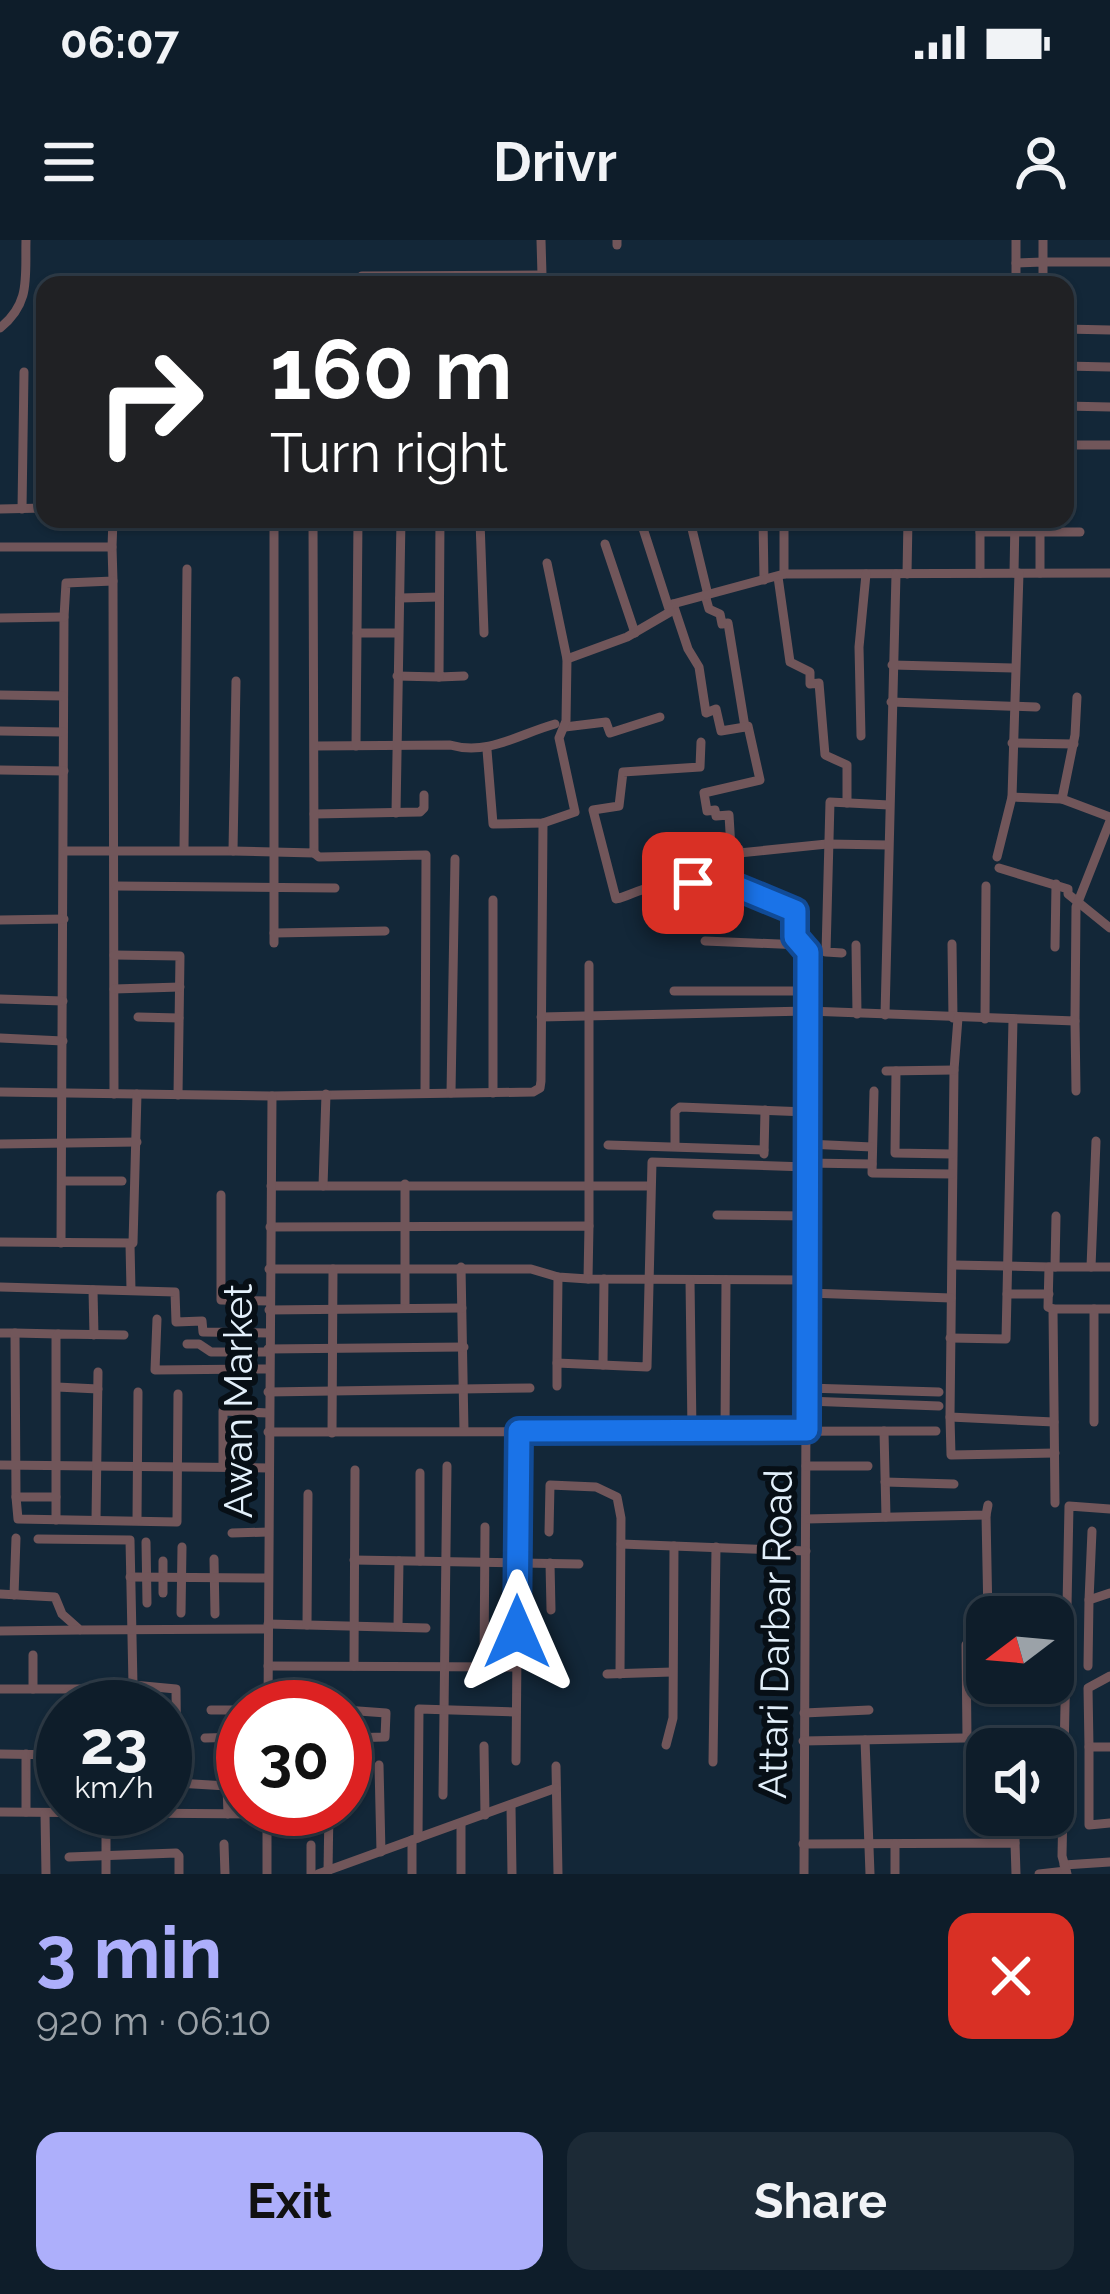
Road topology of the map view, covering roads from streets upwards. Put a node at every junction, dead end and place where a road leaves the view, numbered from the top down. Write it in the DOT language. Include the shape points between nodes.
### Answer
graph roads {
  1 [pos="26,240"];
  2 [pos="541,240"];
  3 [pos="1016,240"];
  4 [pos="1043,240"];
  5 [pos="1043,262"];
  6 [pos="1110,262"];
  7 [pos="1016,263"];
  8 [pos="542,276"];
  9 [pos="1016,276"];
  10 [pos="1043,276"];
  11 [pos="0,328"];
  12 [pos="1074,328"];
  13 [pos="1110,330"];
  14 [pos="1074,366"];
  15 [pos="1110,368"];
  16 [pos="24,372"];
  17 [pos="1074,406"];
  18 [pos="1110,407"];
  19 [pos="1074,445"];
  20 [pos="1110,445"];
  21 [pos="22,508"];
  22 [pos="36,508"];
  23 [pos="0,509"];
  24 [pos="112,528"];
  25 [pos="274,528"];
  26 [pos="313,528"];
  27 [pos="358,528"];
  28 [pos="400,528"];
  29 [pos="440,528"];
  30 [pos="484,528"];
  31 [pos="643,528"];
  32 [pos="763,528"];
  33 [pos="784,528"];
  34 [pos="907,528"];
  35 [pos="980,528"];
  36 [pos="1015,528"];
  37 [pos="1040,528"];
  38 [pos="692,529"];
  39 [pos="980,532"];
  40 [pos="1015,532"];
  41 [pos="1040,532"];
  42 [pos="1080,532"];
  43 [pos="605,544"];
  44 [pos="0,547"];
  45 [pos="112,547"];
  46 [pos="547,563"];
  47 [pos="187,569"];
  48 [pos="980,573"];
  49 [pos="1016,573"];
  50 [pos="1040,573"];
  51 [pos="1110,573"];
  52 [pos="866,574"];
  53 [pos="902,574"];
  54 [pos="781,575"];
  55 [pos="112,580"];
  56 [pos="764,580"];
  57 [pos="707,595"];
  58 [pos="400,598"];
  59 [pos="439,598"];
  60 [pos="671,604"];
  61 [pos="64,617"];
  62 [pos="0,618"];
  63 [pos="357,633"];
  64 [pos="398,633"];
  65 [pos="484,633"];
  66 [pos="635,633"];
  67 [pos="567,659"];
  68 [pos="892,665"];
  69 [pos="1013,668"];
  70 [pos="397,676"];
  71 [pos="439,676"];
  72 [pos="464,676"];
  73 [pos="236,681"];
  74 [pos="0,695"];
  75 [pos="63,696"];
  76 [pos="1077,698"];
  77 [pos="891,701"];
  78 [pos="1012,706"];
  79 [pos="1036,707"];
  80 [pos="660,717"];
  81 [pos="560,725"];
  82 [pos="745,728"];
  83 [pos="0,730"];
  84 [pos="63,732"];
  85 [pos="861,736"];
  86 [pos="701,742"];
  87 [pos="1012,743"];
  88 [pos="1074,745"];
  89 [pos="315,746"];
  90 [pos="356,746"];
  91 [pos="396,746"];
  92 [pos="487,750"];
  93 [pos="0,770"];
  94 [pos="64,771"];
  95 [pos="424,795"];
  96 [pos="1012,797"];
  97 [pos="1062,799"];
  98 [pos="848,803"];
  99 [pos="889,805"];
  100 [pos="593,810"];
  101 [pos="575,812"];
  102 [pos="396,813"];
  103 [pos="314,814"];
  104 [pos="1110,819"];
  105 [pos="543,823"];
  106 [pos="827,844"];
  107 [pos="888,845"];
  108 [pos="184,850"];
  109 [pos="65,851"];
  110 [pos="116,851"];
  111 [pos="233,851"];
  112 [pos="274,851"];
  113 [pos="314,853"];
  114 [pos="739,853"];
  115 [pos="455,859"];
  116 [pos="1056,884"];
  117 [pos="116,886"];
  118 [pos="986,886"];
  119 [pos="274,887"];
  120 [pos="737,887"];
  121 [pos="335,888"];
  122 [pos="493,900"];
  123 [pos="1081,902"];
  124 [pos="0,920"];
  125 [pos="64,920"];
  126 [pos="1110,928"];
  127 [pos="385,931"];
  128 [pos="705,941"];
  129 [pos="952,944"];
  130 [pos="802,945"];
  131 [pos="856,945"];
  132 [pos="1055,946"];
  133 [pos="842,953"];
  134 [pos="114,955"];
  135 [pos="590,965"];
  136 [pos="179,987"];
  137 [pos="114,988"];
  138 [pos="674,991"];
  139 [pos="808,991"];
  140 [pos="0,999"];
  141 [pos="63,1001"];
  142 [pos="808,1011"];
  143 [pos="586,1013"];
  144 [pos="857,1014"];
  145 [pos="885,1016"];
  146 [pos="138,1017"];
  147 [pos="541,1017"];
  148 [pos="179,1018"];
  149 [pos="956,1018"];
  150 [pos="986,1018"];
  151 [pos="1013,1019"];
  152 [pos="1075,1021"];
  153 [pos="0,1038"];
  154 [pos="63,1041"];
  155 [pos="954,1070"];
  156 [pos="874,1091"];
  157 [pos="1076,1091"];
  158 [pos="0,1092"];
  159 [pos="63,1093"];
  160 [pos="451,1093"];
  161 [pos="493,1093"];
  162 [pos="114,1094"];
  163 [pos="137,1094"];
  164 [pos="178,1094"];
  165 [pos="326,1094"];
  166 [pos="424,1094"];
  167 [pos="272,1096"];
  168 [pos="765,1110"];
  169 [pos="807,1112"];
  170 [pos="1096,1141"];
  171 [pos="136,1142"];
  172 [pos="0,1144"];
  173 [pos="807,1144"];
  174 [pos="62,1145"];
  175 [pos="608,1145"];
  176 [pos="675,1146"];
  177 [pos="872,1147"];
  178 [pos="764,1150"];
  179 [pos="952,1154"];
  180 [pos="872,1164"];
  181 [pos="764,1165"];
  182 [pos="807,1165"];
  183 [pos="952,1174"];
  184 [pos="62,1181"];
  185 [pos="122,1181"];
  186 [pos="405,1184"];
  187 [pos="271,1186"];
  188 [pos="323,1186"];
  189 [pos="589,1186"];
  190 [pos="650,1186"];
  191 [pos="221,1195"];
  192 [pos="717,1215"];
  193 [pos="807,1216"];
  194 [pos="1056,1216"];
  195 [pos="406,1226"];
  196 [pos="589,1226"];
  197 [pos="270,1227"];
  198 [pos="0,1242"];
  199 [pos="62,1243"];
  200 [pos="130,1244"];
  201 [pos="952,1264"];
  202 [pos="1008,1266"];
  203 [pos="405,1267"];
  204 [pos="461,1267"];
  205 [pos="1052,1267"];
  206 [pos="1091,1267"];
  207 [pos="1110,1267"];
  208 [pos="269,1269"];
  209 [pos="334,1269"];
  210 [pos="558,1277"];
  211 [pos="588,1279"];
  212 [pos="604,1280"];
  213 [pos="650,1280"];
  214 [pos="690,1280"];
  215 [pos="726,1280"];
  216 [pos="808,1280"];
  217 [pos="0,1287"];
  218 [pos="93,1290"];
  219 [pos="131,1290"];
  220 [pos="808,1293"];
  221 [pos="1006,1294"];
  222 [pos="1048,1294"];
  223 [pos="950,1298"];
  224 [pos="269,1306"];
  225 [pos="462,1307"];
  226 [pos="405,1308"];
  227 [pos="1053,1309"];
  228 [pos="1094,1309"];
  229 [pos="1110,1309"];
  230 [pos="333,1310"];
  231 [pos="157,1319"];
  232 [pos="0,1333"];
  233 [pos="15,1333"];
  234 [pos="58,1334"];
  235 [pos="268,1334"];
  236 [pos="94,1335"];
  237 [pos="124,1335"];
  238 [pos="950,1337"];
  239 [pos="187,1344"];
  240 [pos="464,1347"];
  241 [pos="333,1349"];
  242 [pos="268,1350"];
  243 [pos="557,1363"];
  244 [pos="603,1365"];
  245 [pos="268,1369"];
  246 [pos="98,1372"];
  247 [pos="0,1376"];
  248 [pos="15,1376"];
  249 [pos="557,1386"];
  250 [pos="56,1388"];
  251 [pos="463,1388"];
  252 [pos="530,1388"];
  253 [pos="807,1388"];
  254 [pos="98,1389"];
  255 [pos="138,1391"];
  256 [pos="268,1392"];
  257 [pos="332,1392"];
  258 [pos="939,1392"];
  259 [pos="178,1394"];
  260 [pos="807,1401"];
  261 [pos="939,1406"];
  262 [pos="268,1413"];
  263 [pos="950,1417"];
  264 [pos="0,1418"];
  265 [pos="16,1418"];
  266 [pos="1094,1422"];
  267 [pos="1054,1423"];
  268 [pos="807,1430"];
  269 [pos="464,1431"];
  270 [pos="519,1431"];
  271 [pos="884,1431"];
  272 [pos="936,1431"];
  273 [pos="268,1432"];
  274 [pos="692,1432"];
  275 [pos="725,1432"];
  276 [pos="332,1433"];
  277 [pos="1055,1453"];
  278 [pos="0,1466"];
  279 [pos="16,1466"];
  280 [pos="59,1466"];
  281 [pos="96,1466"];
  282 [pos="179,1466"];
  283 [pos="223,1466"];
  284 [pos="447,1466"];
  285 [pos="806,1466"];
  286 [pos="868,1466"];
  287 [pos="138,1467"];
  288 [pos="268,1468"];
  289 [pos="355,1470"];
  290 [pos="420,1473"];
  291 [pos="885,1482"];
  292 [pos="954,1484"];
  293 [pos="308,1494"];
  294 [pos="16,1497"];
  295 [pos="56,1497"];
  296 [pos="1055,1503"];
  297 [pos="1110,1509"];
  298 [pos="886,1517"];
  299 [pos="806,1519"];
  300 [pos="56,1520"];
  301 [pos="96,1520"];
  302 [pos="137,1520"];
  303 [pos="485,1527"];
  304 [pos="1092,1531"];
  305 [pos="268,1532"];
  306 [pos="549,1532"];
  307 [pos="232,1533"];
  308 [pos="16,1538"];
  309 [pos="38,1539"];
  310 [pos="146,1542"];
  311 [pos="621,1544"];
  312 [pos="674,1546"];
  313 [pos="182,1547"];
  314 [pos="716,1547"];
  315 [pos="806,1550"];
  316 [pos="214,1558"];
  317 [pos="354,1560"];
  318 [pos="399,1561"];
  319 [pos="420,1561"];
  320 [pos="163,1562"];
  321 [pos="445,1562"];
  322 [pos="484,1562"];
  323 [pos="518,1563"];
  324 [pos="550,1563"];
  325 [pos="579,1564"];
  326 [pos="130,1577"];
  327 [pos="146,1577"];
  328 [pos="164,1578"];
  329 [pos="180,1578"];
  330 [pos="268,1578"];
  331 [pos="214,1579"];
  332 [pos="163,1593"];
  333 [pos="0,1594"];
  334 [pos="14,1594"];
  335 [pos="1110,1594"];
  336 [pos="988,1596"];
  337 [pos="1089,1600"];
  338 [pos="146,1604"];
  339 [pos="551,1610"];
  340 [pos="181,1613"];
  341 [pos="215,1614"];
  342 [pos="307,1625"];
  343 [pos="398,1626"];
  344 [pos="268,1627"];
  345 [pos="354,1627"];
  346 [pos="426,1628"];
  347 [pos="80,1630"];
  348 [pos="0,1631"];
  349 [pos="132,1633"];
  350 [pos="33,1654"];
  351 [pos="268,1666"];
  352 [pos="353,1666"];
  353 [pos="444,1666"];
  354 [pos="1088,1666"];
  355 [pos="484,1667"];
  356 [pos="517,1667"];
  357 [pos="672,1672"];
  358 [pos="620,1674"];
  359 [pos="608,1675"];
  360 [pos="1110,1676"];
  361 [pos="133,1680"];
  362 [pos="268,1680"];
  363 [pos="0,1689"];
  364 [pos="33,1689"];
  365 [pos="444,1709"];
  366 [pos="211,1710"];
  367 [pos="216,1710"];
  368 [pos="869,1710"];
  369 [pos="372,1712"];
  370 [pos="516,1712"];
  371 [pos="803,1713"];
  372 [pos="1065,1728"];
  373 [pos="372,1737"];
  374 [pos="205,1738"];
  375 [pos="216,1738"];
  376 [pos="966,1738"];
  377 [pos="866,1740"];
  378 [pos="803,1741"];
  379 [pos="666,1745"];
  380 [pos="484,1746"];
  381 [pos="1089,1747"];
  382 [pos="1110,1747"];
  383 [pos="0,1754"];
  384 [pos="26,1754"];
  385 [pos="36,1754"];
  386 [pos="516,1761"];
  387 [pos="713,1762"];
  388 [pos="379,1765"];
  389 [pos="556,1766"];
  390 [pos="556,1788"];
  391 [pos="443,1795"];
  392 [pos="511,1806"];
  393 [pos="0,1812"];
  394 [pos="26,1812"];
  395 [pos="36,1813"];
  396 [pos="485,1815"];
  397 [pos="461,1823"];
  398 [pos="1110,1823"];
  399 [pos="45,1836"];
  400 [pos="106,1836"];
  401 [pos="267,1836"];
  402 [pos="325,1836"];
  403 [pos="1015,1836"];
  404 [pos="1066,1836"];
  405 [pos="415,1839"];
  406 [pos="1015,1843"];
  407 [pos="224,1844"];
  408 [pos="803,1844"];
  409 [pos="868,1844"];
  410 [pos="895,1844"];
  411 [pos="310,1845"];
  412 [pos="381,1852"];
  413 [pos="106,1855"];
  414 [pos="69,1856"];
  415 [pos="365,1857"];
  416 [pos="1110,1862"];
  417 [pos="1066,1870"];
  418 [pos="319,1873"];
  419 [pos="46,1874"];
  420 [pos="106,1874"];
  421 [pos="179,1874"];
  422 [pos="225,1874"];
  423 [pos="267,1874"];
  424 [pos="365,1874"];
  425 [pos="412,1874"];
  426 [pos="461,1874"];
  427 [pos="512,1874"];
  428 [pos="557,1874"];
  429 [pos="804,1874"];
  430 [pos="870,1874"];
  431 [pos="895,1874"];
  432 [pos="1016,1874"];
  433 [pos="1039,1874"];
  1 -- 11 [label="street" via="23,299"];
  2 -- 8 [label="street"];
  3 -- 7 [label="street"];
  4 -- 5 [label="street"];
  5 -- 6 [label="street"];
  5 -- 7 [label="street"];
  5 -- 10 [label="street"];
  7 -- 9 [label="street"];
  12 -- 13 [label="street"];
  14 -- 15 [label="street"];
  16 -- 21 [label="street"];
  17 -- 18 [label="street"];
  19 -- 20 [label="street"];
  21 -- 22 [label="street"];
  21 -- 23 [label="street"];
  24 -- 45 [label="street"];
  25 -- 112 [label="street"];
  26 -- 89 [label="street"];
  27 -- 63 [label="street"];
  28 -- 58 [label="street"];
  29 -- 59 [label="street"];
  30 -- 65 [label="street"];
  31 -- 60 [label="street"];
  32 -- 56 [label="street"];
  33 -- 54 [label="street"];
  34 -- 53 [label="street"];
  35 -- 39 [label="street"];
  36 -- 40 [label="street"];
  37 -- 41 [label="street"];
  38 -- 57 [label="street"];
  39 -- 40 [label="street"];
  39 -- 48 [label="street"];
  40 -- 41 [label="street"];
  40 -- 49 [label="street"];
  41 -- 42 [label="street"];
  41 -- 50 [label="street"];
  43 -- 66 [label="street"];
  44 -- 45 [label="street"];
  45 -- 55 [label="street"];
  46 -- 67 [label="street"];
  47 -- 108 [label="street"];
  48 -- 49 [label="street"];
  48 -- 53 [label="street"];
  49 -- 50 [label="street"];
  49 -- 69 [label="street"];
  50 -- 51 [label="street"];
  52 -- 53 [label="street"];
  52 -- 54 [label="street"];
  52 -- 85 [label="street"];
  53 -- 68 [label="street"];
  54 -- 56 [label="street"];
  54 -- 98 [label="street" via="790,662 819,683 825,755 848,765"];
  55 -- 61 [label="street" via="66,583"];
  55 -- 110 [label="street"];
  56 -- 57 [label="street"];
  57 -- 60 [label="street"];
  57 -- 82 [label="street" via="709,609 728,623"];
  58 -- 59 [label="street"];
  58 -- 64 [label="street"];
  59 -- 71 [label="street"];
  60 -- 66 [label="street" via="664,618"];
  60 -- 82 [label="street" via="699,667 706,713 716,710 721,731"];
  61 -- 62 [label="street"];
  61 -- 75 [label="street"];
  63 -- 64 [label="street"];
  63 -- 90 [label="street"];
  64 -- 70 [label="street"];
  66 -- 67 [label="street"];
  67 -- 81 [label="street"];
  68 -- 69 [label="street"];
  68 -- 77 [label="street"];
  69 -- 78 [label="street"];
  70 -- 71 [label="street"];
  70 -- 91 [label="street"];
  71 -- 72 [label="street"];
  73 -- 111 [label="street"];
  74 -- 75 [label="street"];
  75 -- 84 [label="street"];
  76 -- 88 [label="street"];
  77 -- 78 [label="street"];
  77 -- 99 [label="street"];
  78 -- 79 [label="street"];
  78 -- 87 [label="street"];
  80 -- 81 [label="street" via="610,733 606,722"];
  81 -- 92 [label="street"];
  81 -- 101 [label="street"];
  82 -- 114 [label="street" via="760,780 704,793 707,811 729,815 731,849"];
  83 -- 84 [label="street"];
  84 -- 94 [label="street"];
  86 -- 100 [label="street" via="700,767 623,772 619,806"];
  87 -- 88 [label="street"];
  87 -- 96 [label="street"];
  88 -- 97 [label="street"];
  89 -- 90 [label="street"];
  89 -- 103 [label="street"];
  90 -- 91 [label="street"];
  91 -- 92 [label="street"];
  91 -- 102 [label="street"];
  92 -- 105 [label="street" via="494,824"];
  93 -- 94 [label="street"];
  94 -- 109 [label="street"];
  95 -- 102 [label="street" via="423,811"];
  96 -- 97 [label="street"];
  96 -- 116 [label="street" via="998,863"];
  97 -- 104 [label="street"];
  98 -- 99 [label="street"];
  98 -- 106 [label="street" via="830,802"];
  99 -- 107 [label="street"];
  100 -- 101 [label="street"];
  100 -- 120 [label="street" via="616,899 652,886"];
  101 -- 105 [label="street"];
  102 -- 103 [label="street"];
  103 -- 113 [label="street"];
  104 -- 123 [label="street"];
  105 -- 147 [label="street"];
  106 -- 107 [label="street"];
  106 -- 114 [label="street"];
  106 -- 133 [label="street" via="826,952"];
  107 -- 145 [label="street"];
  108 -- 110 [label="street"];
  108 -- 111 [label="street"];
  109 -- 110 [label="street"];
  109 -- 125 [label="street"];
  110 -- 117 [label="street"];
  111 -- 112 [label="street"];
  112 -- 113 [label="street"];
  112 -- 119 [label="street"];
  113 -- 166 [label="street" via="426,855"];
  114 -- 120 [label="street"];
  115 -- 160 [label="street"];
  116 -- 123 [label="street"];
  116 -- 132 [label="street"];
  117 -- 119 [label="street"];
  117 -- 134 [label="street"];
  118 -- 150 [label="street"];
  119 -- 121 [label="street"];
  119 -- 127 [label="street" via="274,938"];
  120 -- 130 [label="street, Attari Darbar Road" via="795,911"];
  122 -- 161 [label="street"];
  123 -- 126 [label="street"];
  123 -- 152 [label="street"];
  124 -- 125 [label="street"];
  125 -- 141 [label="street"];
  128 -- 130 [label="street"];
  129 -- 149 [label="street"];
  130 -- 139 [label="street, Attari Darbar Road"];
  131 -- 144 [label="street"];
  134 -- 136 [label="street" via="180,956"];
  134 -- 137 [label="street"];
  135 -- 143 [label="street"];
  136 -- 137 [label="street"];
  136 -- 148 [label="street"];
  137 -- 162 [label="street"];
  138 -- 139 [label="street"];
  139 -- 142 [label="street, Attari Darbar Road"];
  140 -- 141 [label="street"];
  141 -- 154 [label="street"];
  142 -- 143 [label="street"];
  142 -- 144 [label="street"];
  142 -- 169 [label="street, Attari Darbar Road"];
  143 -- 147 [label="street"];
  143 -- 189 [label="street"];
  144 -- 145 [label="street"];
  145 -- 149 [label="street"];
  146 -- 148 [label="street"];
  147 -- 161 [label="street" via="540,1088"];
  148 -- 164 [label="street"];
  149 -- 150 [label="street"];
  149 -- 155 [label="street"];
  150 -- 151 [label="street"];
  151 -- 152 [label="street"];
  151 -- 202 [label="street"];
  152 -- 157 [label="street"];
  153 -- 154 [label="street"];
  154 -- 159 [label="street"];
  155 -- 179 [label="street"];
  155 -- 179 [label="street" via="891,1071 895,1153"];
  156 -- 177 [label="street"];
  158 -- 159 [label="street"];
  159 -- 162 [label="street"];
  159 -- 174 [label="street"];
  160 -- 161 [label="street"];
  160 -- 166 [label="street"];
  162 -- 163 [label="street"];
  163 -- 164 [label="street"];
  163 -- 171 [label="street"];
  164 -- 167 [label="street"];
  165 -- 166 [label="street"];
  165 -- 167 [label="street"];
  165 -- 188 [label="street"];
  167 -- 187 [label="street, Awan Market"];
  168 -- 169 [label="street"];
  168 -- 176 [label="street" via="680,1107"];
  168 -- 178 [label="street"];
  169 -- 173 [label="street, Attari Darbar Road"];
  170 -- 206 [label="street"];
  171 -- 174 [label="street"];
  171 -- 200 [label="street"];
  172 -- 174 [label="street"];
  173 -- 177 [label="street"];
  173 -- 182 [label="street, Attari Darbar Road"];
  174 -- 184 [label="street"];
  175 -- 176 [label="street"];
  176 -- 178 [label="street"];
  177 -- 180 [label="street"];
  178 -- 181 [label="street"];
  179 -- 183 [label="street"];
  180 -- 182 [label="street"];
  180 -- 183 [label="street" via="872,1173"];
  181 -- 182 [label="street"];
  181 -- 190 [label="street" via="652,1162"];
  182 -- 193 [label="street, Attari Darbar Road"];
  183 -- 201 [label="street"];
  184 -- 185 [label="street"];
  184 -- 199 [label="street"];
  186 -- 188 [label="street"];
  186 -- 189 [label="street"];
  186 -- 195 [label="street"];
  187 -- 188 [label="street"];
  187 -- 197 [label="street, Awan Market"];
  189 -- 190 [label="street"];
  189 -- 196 [label="street"];
  190 -- 213 [label="street"];
  191 -- 224 [label="street" via="221,1300"];
  192 -- 193 [label="street"];
  193 -- 216 [label="street, Attari Darbar Road"];
  194 -- 205 [label="street"];
  195 -- 196 [label="street"];
  195 -- 197 [label="street"];
  195 -- 203 [label="street"];
  196 -- 211 [label="street"];
  197 -- 208 [label="street, Awan Market"];
  198 -- 199 [label="street"];
  199 -- 200 [label="street"];
  200 -- 219 [label="street"];
  201 -- 202 [label="street"];
  201 -- 223 [label="street"];
  202 -- 205 [label="street"];
  202 -- 221 [label="street"];
  203 -- 204 [label="street"];
  203 -- 209 [label="street"];
  203 -- 226 [label="street"];
  204 -- 210 [label="street"];
  204 -- 225 [label="street"];
  205 -- 206 [label="street"];
  205 -- 222 [label="street"];
  206 -- 207 [label="street"];
  208 -- 209 [label="street"];
  208 -- 224 [label="street, Awan Market"];
  209 -- 230 [label="street"];
  210 -- 211 [label="street"];
  210 -- 243 [label="street"];
  211 -- 212 [label="street"];
  212 -- 213 [label="street"];
  212 -- 244 [label="street"];
  213 -- 214 [label="street"];
  213 -- 244 [label="street" via="647,1366"];
  214 -- 215 [label="street"];
  214 -- 274 [label="street"];
  215 -- 216 [label="street"];
  215 -- 275 [label="street"];
  216 -- 220 [label="street, Attari Darbar Road"];
  217 -- 218 [label="street"];
  218 -- 219 [label="street"];
  218 -- 236 [label="street"];
  219 -- 235 [label="street" via="175,1292 176,1322 202,1321 203,1332"];
  220 -- 223 [label="street"];
  220 -- 253 [label="street, Attari Darbar Road"];
  221 -- 222 [label="street"];
  221 -- 238 [label="street" via="1006,1339"];
  222 -- 227 [label="street"];
  223 -- 238 [label="street"];
  224 -- 230 [label="street"];
  224 -- 235 [label="street, Awan Market"];
  225 -- 226 [label="street"];
  225 -- 240 [label="street"];
  226 -- 230 [label="street"];
  227 -- 228 [label="street"];
  227 -- 267 [label="street"];
  228 -- 229 [label="street"];
  228 -- 266 [label="street"];
  230 -- 241 [label="street"];
  231 -- 245 [label="street" via="155,1370"];
  232 -- 233 [label="street"];
  233 -- 234 [label="street"];
  233 -- 248 [label="street"];
  234 -- 236 [label="street"];
  234 -- 250 [label="street"];
  235 -- 242 [label="street, Awan Market"];
  236 -- 237 [label="street"];
  238 -- 263 [label="street"];
  239 -- 242 [label="street" via="212,1352"];
  240 -- 241 [label="street"];
  240 -- 251 [label="street"];
  241 -- 242 [label="street"];
  241 -- 257 [label="street"];
  242 -- 245 [label="street, Awan Market"];
  243 -- 244 [label="street"];
  243 -- 249 [label="street"];
  245 -- 256 [label="street, Awan Market"];
  246 -- 254 [label="street"];
  247 -- 248 [label="street"];
  248 -- 265 [label="street"];
  250 -- 254 [label="street"];
  250 -- 280 [label="street"];
  251 -- 252 [label="street"];
  251 -- 257 [label="street"];
  251 -- 269 [label="street"];
  253 -- 258 [label="street"];
  253 -- 260 [label="street, Attari Darbar Road"];
  254 -- 281 [label="street"];
  255 -- 287 [label="street"];
  256 -- 257 [label="street"];
  256 -- 262 [label="street, Awan Market"];
  257 -- 276 [label="street"];
  259 -- 282 [label="street"];
  260 -- 261 [label="street"];
  260 -- 268 [label="street, Attari Darbar Road"];
  262 -- 273 [label="street, Awan Market"];
  262 -- 283 [label="street" via="223,1411"];
  263 -- 267 [label="street"];
  263 -- 277 [label="street" via="951,1455"];
  264 -- 265 [label="street"];
  265 -- 279 [label="street"];
  267 -- 277 [label="street"];
  268 -- 271 [label="street"];
  268 -- 275 [label="street"];
  268 -- 285 [label="street, Attari Darbar Road"];
  269 -- 270 [label="street"];
  269 -- 276 [label="street"];
  270 -- 274 [label="street"];
  270 -- 323 [label="street"];
  271 -- 272 [label="street"];
  271 -- 291 [label="street"];
  273 -- 276 [label="street"];
  273 -- 288 [label="street, Awan Market"];
  274 -- 275 [label="street"];
  277 -- 296 [label="street"];
  278 -- 279 [label="street"];
  279 -- 280 [label="street"];
  279 -- 294 [label="street"];
  280 -- 281 [label="street"];
  280 -- 295 [label="street"];
  281 -- 287 [label="street"];
  281 -- 301 [label="street"];
  282 -- 283 [label="street"];
  282 -- 287 [label="street"];
  282 -- 302 [label="street" via="179,1520"];
  283 -- 288 [label="street"];
  284 -- 321 [label="street"];
  285 -- 286 [label="street"];
  285 -- 299 [label="street, Attari Darbar Road"];
  287 -- 302 [label="street"];
  288 -- 305 [label="street, Awan Market"];
  289 -- 317 [label="street"];
  290 -- 319 [label="street"];
  291 -- 292 [label="street"];
  291 -- 298 [label="street"];
  293 -- 342 [label="street"];
  294 -- 295 [label="street"];
  294 -- 300 [label="street" via="18,1519"];
  295 -- 300 [label="street"];
  297 -- 372 [label="street" via="1069,1506"];
  298 -- 299 [label="street"];
  298 -- 336 [label="street" via="987,1510"];
  299 -- 315 [label="street, Attari Darbar Road"];
  300 -- 301 [label="street"];
  301 -- 302 [label="street"];
  303 -- 322 [label="street"];
  304 -- 337 [label="street"];
  305 -- 307 [label="street"];
  305 -- 330 [label="street, Awan Market"];
  306 -- 311 [label="street" via="550,1485 596,1487 617,1497"];
  308 -- 334 [label="street"];
  309 -- 326 [label="street" via="130,1540"];
  310 -- 327 [label="street"];
  311 -- 312 [label="street"];
  311 -- 358 [label="street"];
  312 -- 314 [label="street"];
  312 -- 357 [label="street"];
  313 -- 329 [label="street"];
  314 -- 315 [label="street"];
  314 -- 387 [label="street"];
  315 -- 371 [label="street, Attari Darbar Road"];
  316 -- 331 [label="street"];
  317 -- 318 [label="street"];
  317 -- 345 [label="street"];
  318 -- 319 [label="street"];
  318 -- 343 [label="street"];
  319 -- 321 [label="street"];
  320 -- 328 [label="street"];
  321 -- 322 [label="street"];
  321 -- 353 [label="street"];
  322 -- 323 [label="street"];
  322 -- 355 [label="street"];
  323 -- 324 [label="street"];
  323 -- 356 [label="street"];
  324 -- 325 [label="street"];
  324 -- 339 [label="street"];
  326 -- 327 [label="street"];
  326 -- 349 [label="street"];
  327 -- 328 [label="street"];
  327 -- 338 [label="street"];
  328 -- 329 [label="street"];
  328 -- 332 [label="street"];
  329 -- 331 [label="street"];
  329 -- 340 [label="street"];
  330 -- 331 [label="street"];
  330 -- 344 [label="street, Awan Market"];
  331 -- 341 [label="street"];
  333 -- 334 [label="street"];
  334 -- 347 [label="street" via="55,1597"];
  335 -- 337 [label="street"];
  337 -- 354 [label="street"];
  342 -- 344 [label="street"];
  342 -- 345 [label="street"];
  343 -- 345 [label="street"];
  343 -- 346 [label="street"];
  344 -- 349 [label="street"];
  344 -- 351 [label="street, Awan Market"];
  345 -- 352 [label="street"];
  347 -- 348 [label="street"];
  347 -- 349 [label="street"];
  349 -- 361 [label="street"];
  350 -- 364 [label="street"];
  351 -- 352 [label="street"];
  351 -- 362 [label="street, Awan Market"];
  352 -- 353 [label="street"];
  353 -- 355 [label="street"];
  353 -- 365 [label="street"];
  355 -- 356 [label="street"];
  356 -- 370 [label="street"];
  357 -- 358 [label="street"];
  357 -- 379 [label="street"];
  358 -- 359 [label="street"];
  360 -- 381 [label="street" via="1088,1688"];
  363 -- 364 [label="street"];
  365 -- 370 [label="street"];
  365 -- 391 [label="street"];
  365 -- 405 [label="street" via="418,1708"];
  366 -- 367 [label="street"];
  368 -- 371 [label="street"];
  369 -- 373 [label="street" via="386,1713 385,1737"];
  370 -- 386 [label="street"];
  371 -- 378 [label="street, Attari Darbar Road"];
  374 -- 375 [label="street"];
  376 -- 377 [label="street"];
  377 -- 378 [label="street"];
  377 -- 409 [label="street"];
  378 -- 408 [label="street, Attari Darbar Road"];
  380 -- 396 [label="street"];
  381 -- 382 [label="street"];
  381 -- 398 [label="street" via="1089,1825"];
  383 -- 384 [label="street"];
  384 -- 385 [label="street"];
  384 -- 394 [label="street"];
  388 -- 412 [label="street"];
  389 -- 390 [label="street"];
  390 -- 392 [label="street"];
  390 -- 428 [label="street"];
  392 -- 396 [label="street"];
  392 -- 427 [label="street"];
  393 -- 394 [label="street"];
  394 -- 395 [label="street"];
  396 -- 397 [label="street"];
  397 -- 405 [label="street"];
  397 -- 426 [label="street"];
  399 -- 419 [label="street"];
  400 -- 413 [label="street"];
  401 -- 423 [label="street"];
  402 -- 418 [label="street"];
  403 -- 406 [label="street"];
  404 -- 417 [label="street"];
  405 -- 412 [label="street"];
  405 -- 425 [label="street"];
  406 -- 410 [label="street"];
  406 -- 432 [label="street"];
  407 -- 422 [label="street"];
  408 -- 409 [label="street"];
  408 -- 429 [label="street, Attari Darbar Road"];
  409 -- 410 [label="street"];
  409 -- 430 [label="street"];
  410 -- 431 [label="street"];
  411 -- 418 [label="street"];
  412 -- 415 [label="street"];
  413 -- 414 [label="street"];
  413 -- 420 [label="street"];
  413 -- 421 [label="street" via="176,1853"];
  415 -- 418 [label="street"];
  415 -- 424 [label="street"];
  416 -- 417 [label="street"];
  417 -- 433 [label="street"];
}
